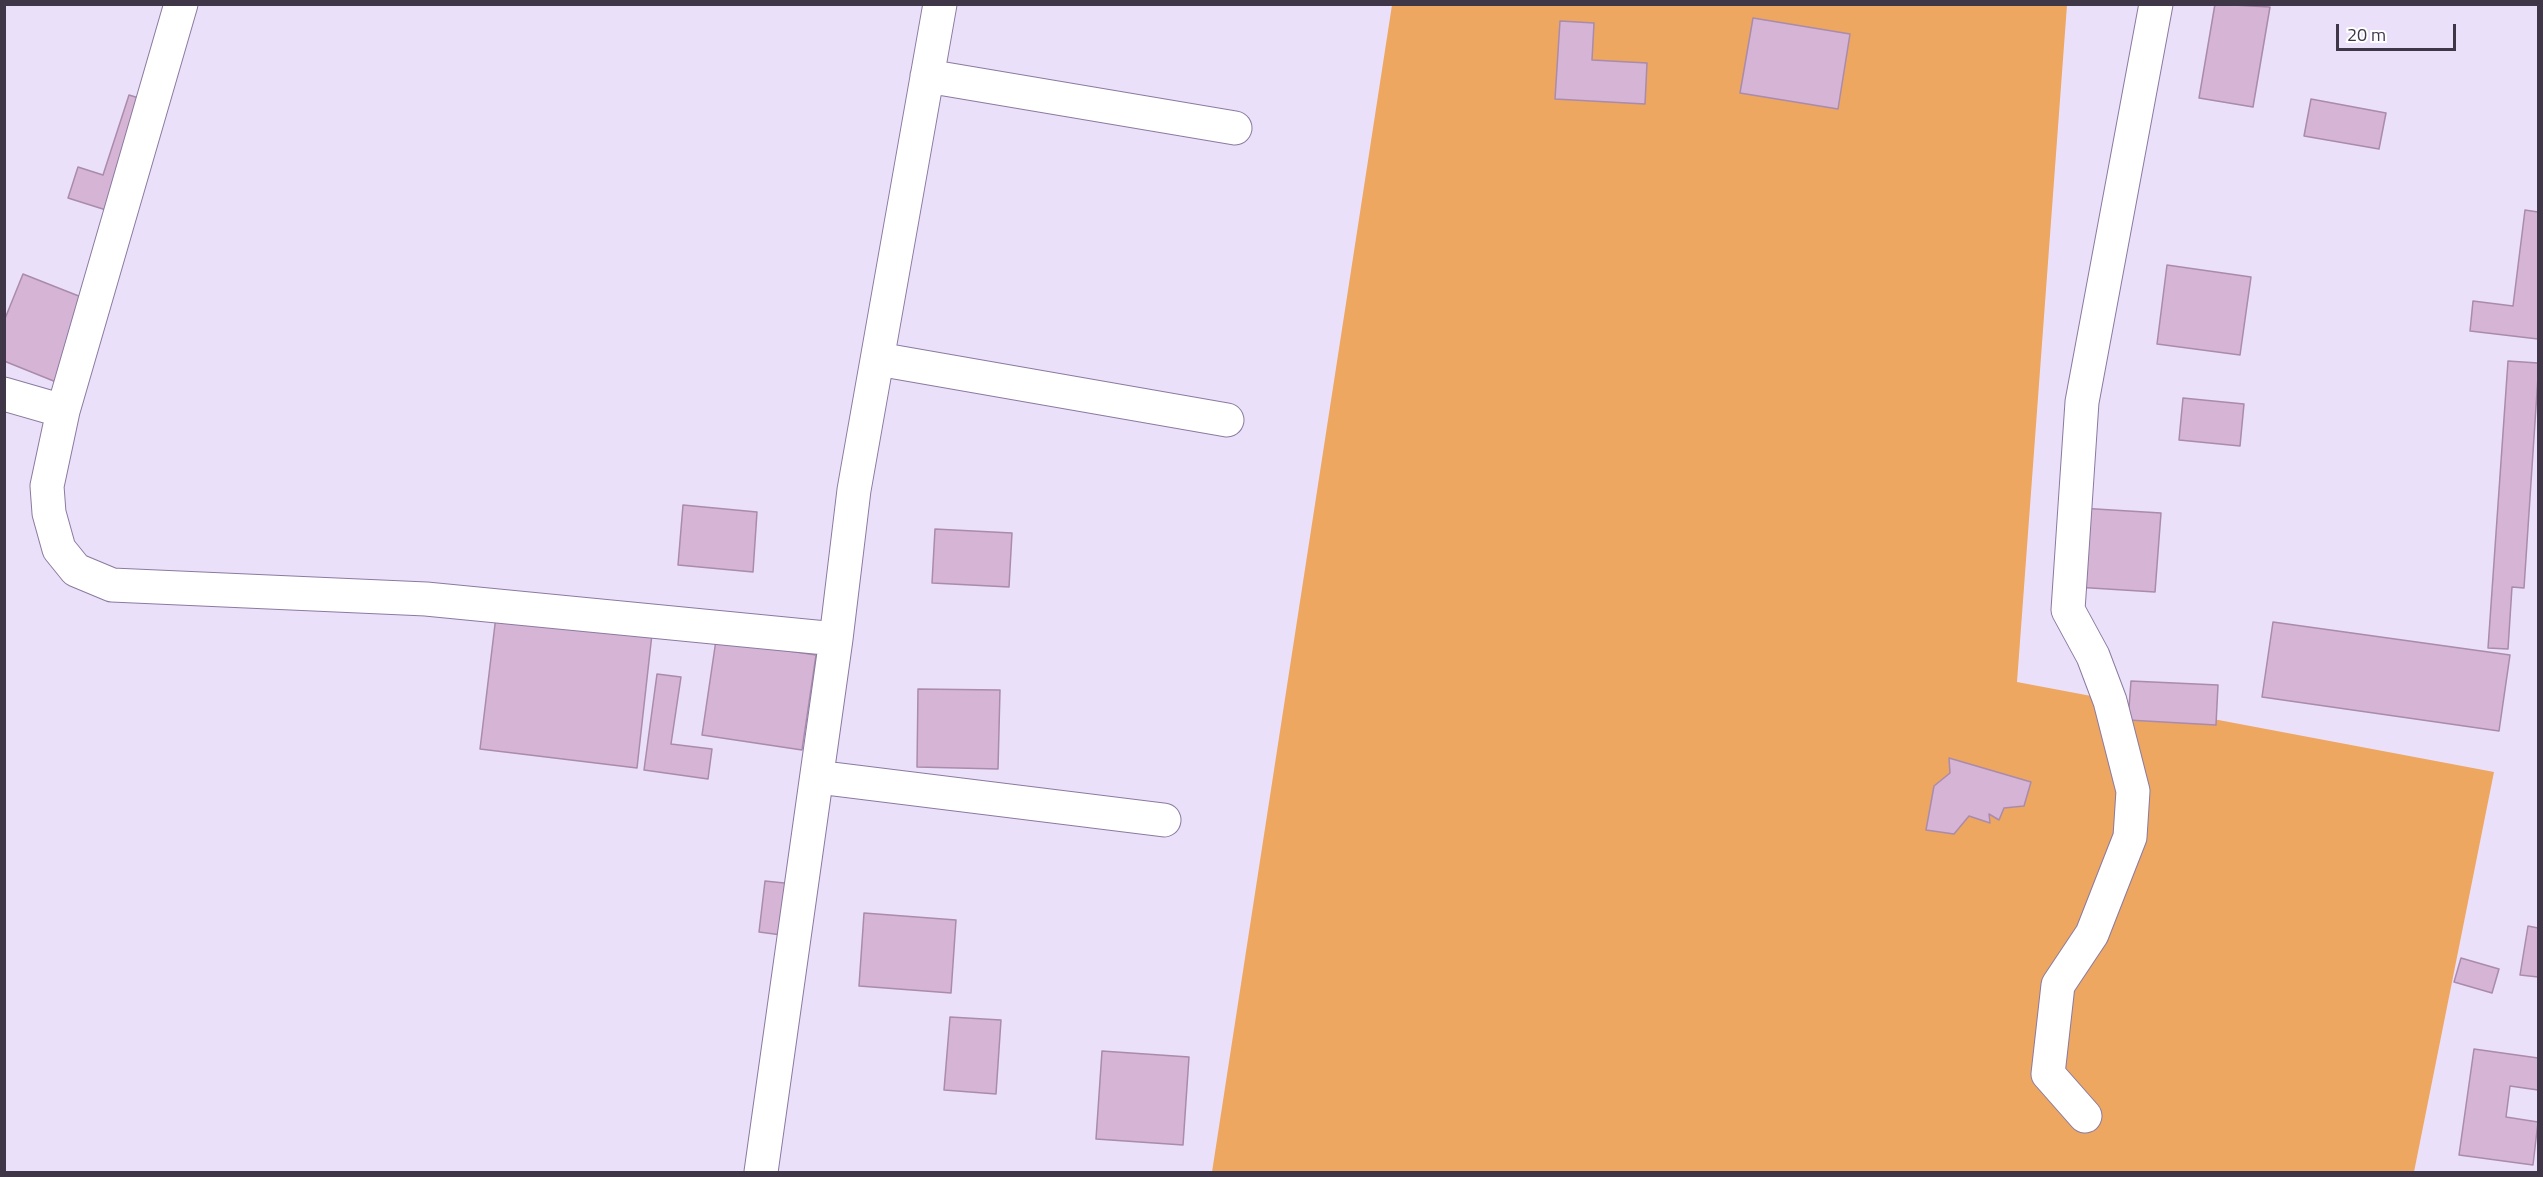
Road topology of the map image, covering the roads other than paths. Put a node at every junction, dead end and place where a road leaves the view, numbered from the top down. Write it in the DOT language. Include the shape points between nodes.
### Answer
graph roads {
  1 [pos="181,4"];
  2 [pos="940,4"];
  3 [pos="2156,4"];
  4 [pos="927,76"];
  5 [pos="1235,128"];
  6 [pos="878,359"];
  7 [pos="4,394"];
  8 [pos="63,411"];
  9 [pos="1227,420"];
  10 [pos="836,639"];
  11 [pos="817,777"];
  12 [pos="1164,820"];
  13 [pos="2085,1116"];
  14 [pos="761,1173"];
  1 -- 8 [label="street"];
  2 -- 4 [label="street"];
  3 -- 13 [label="street" via="2082,402 2068,610 2102,678 2133,791 2130,837 2092,934 2058,985 2048,1074"];
  4 -- 5 [label="street"];
  4 -- 6 [label="street"];
  6 -- 9 [label="street"];
  6 -- 10 [label="street" via="854,490"];
  7 -- 8 [label="street"];
  8 -- 10 [label="street" via="47,486 59,549 76,570 111,585 426,599"];
  10 -- 11 [label="street"];
  11 -- 12 [label="street"];
  11 -- 14 [label="street"];
}
